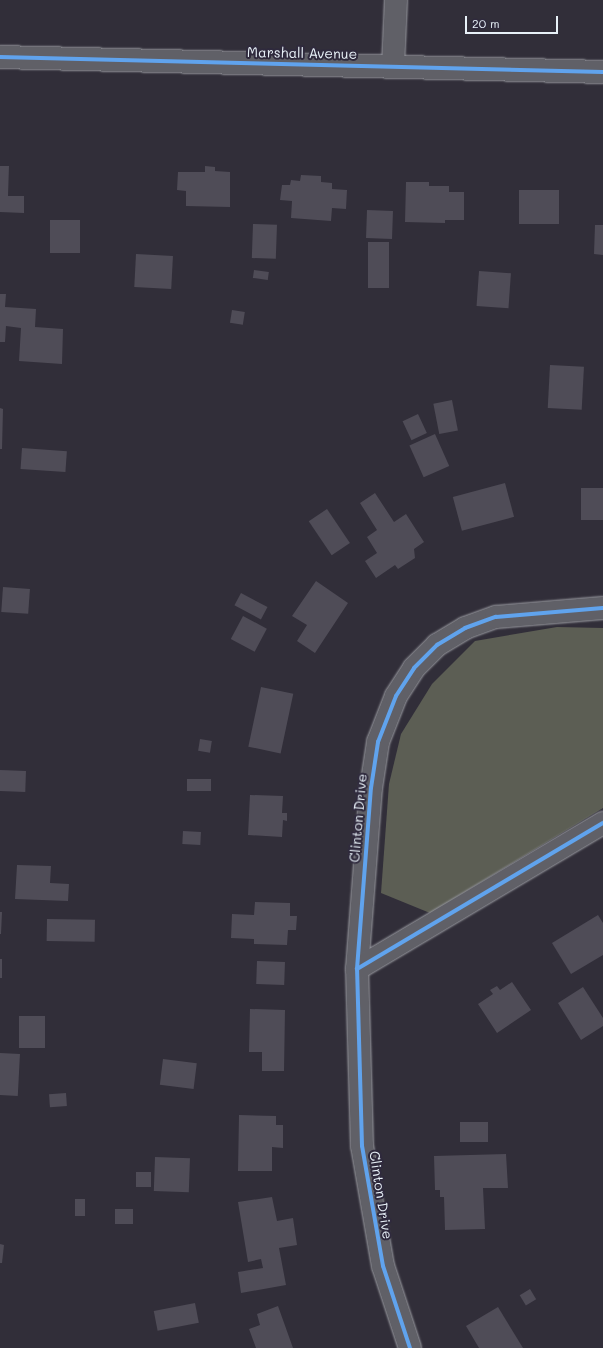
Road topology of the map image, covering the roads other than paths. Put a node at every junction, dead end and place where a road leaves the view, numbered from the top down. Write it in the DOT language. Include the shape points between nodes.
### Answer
graph roads {
  1 [pos="396,0"];
  2 [pos="0,57"];
  3 [pos="393,66"];
  4 [pos="603,72"];
  5 [pos="603,608"];
  6 [pos="603,823"];
  7 [pos="357,969"];
  8 [pos="410,1348"];
  1 -- 3 [label="street"];
  2 -- 3 [label="street, Marshall Avenue"];
  3 -- 4 [label="street, Marshall Avenue"];
  5 -- 7 [label="street, Clinton Drive" via="496,617 460,631 437,645 414,668 396,696 378,742 371,788"];
  6 -- 7 [label="street"];
  7 -- 8 [label="street, Clinton Drive" via="362,1146 382,1266"];
}
